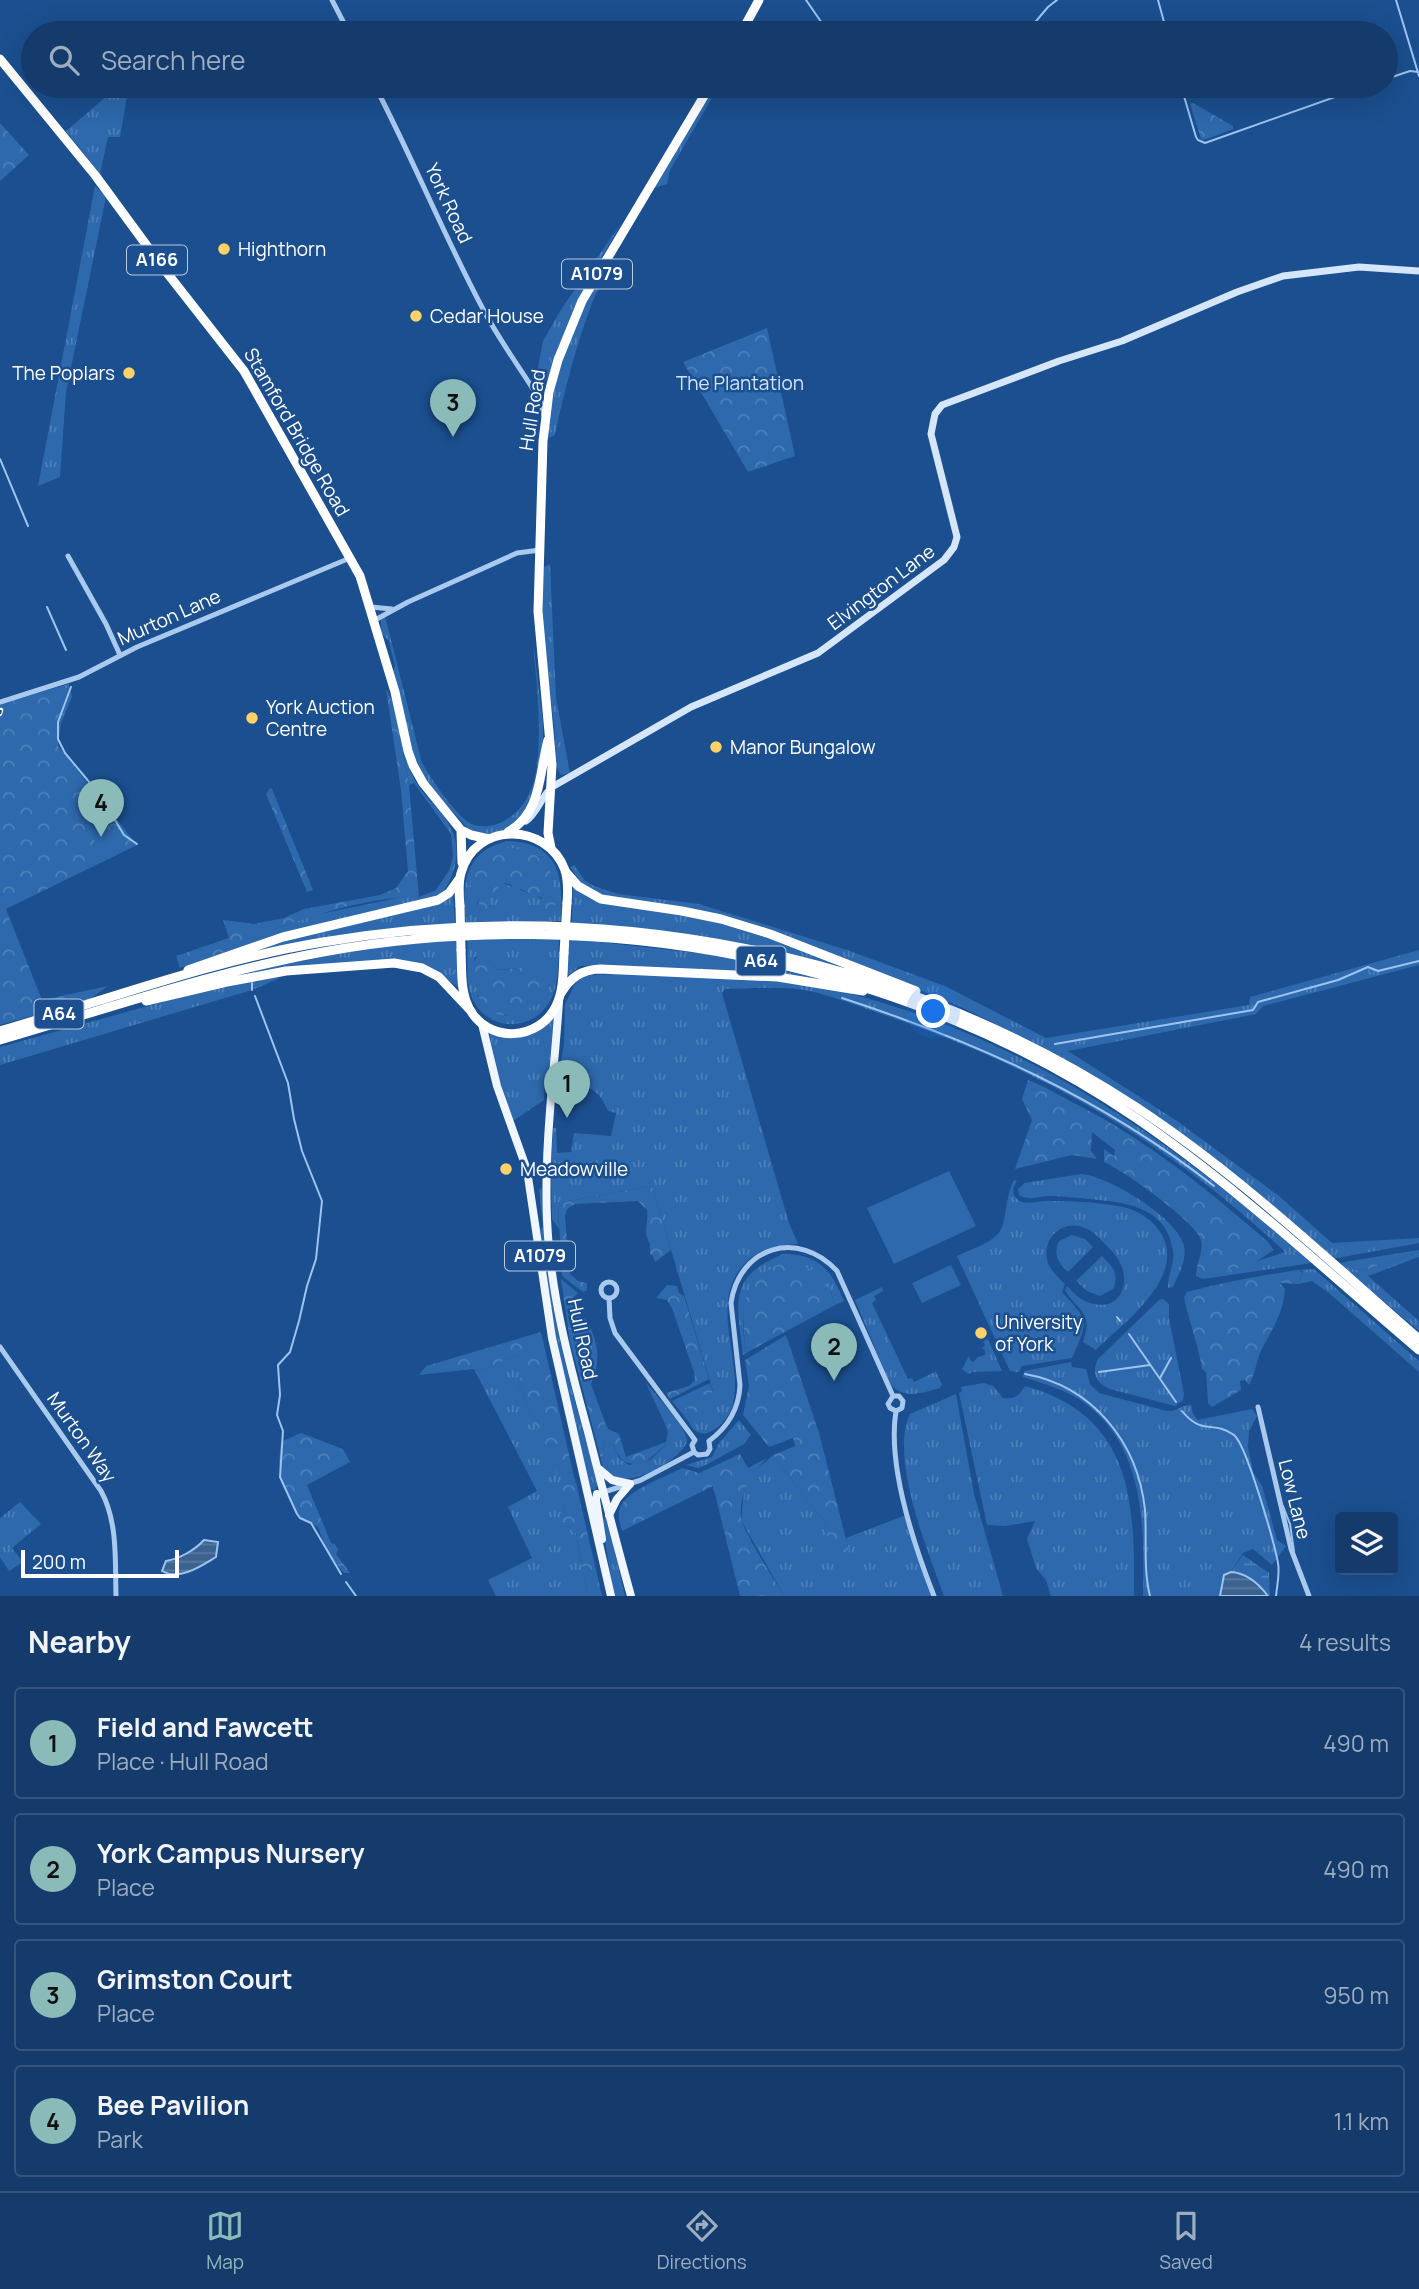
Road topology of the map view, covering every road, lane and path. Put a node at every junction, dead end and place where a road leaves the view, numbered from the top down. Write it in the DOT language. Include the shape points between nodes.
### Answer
graph roads {
  1 [pos="332,0"];
  2 [pos="759,0"];
  3 [pos="343,21"];
  4 [pos="748,21"];
  5 [pos="0,59"];
  6 [pos="21,85"];
  7 [pos="32,98"];
  8 [pos="381,98"];
  9 [pos="703,98"];
  10 [pos="1419,271"];
  11 [pos="531,385"];
  12 [pos="549,392"];
  13 [pos="545,418"];
  14 [pos="540,550"];
  15 [pos="68,556"];
  16 [pos="350,558"];
  17 [pos="371,607"];
  18 [pos="394,609"];
  19 [pos="375,620"];
  20 [pos="120,654"];
  21 [pos="0,702"];
  22 [pos="548,737"];
  23 [pos="552,788"];
  24 [pos="519,825"];
  25 [pos="461,830"];
  26 [pos="503,834"];
  27 [pos="489,839"];
  28 [pos="551,848"];
  29 [pos="462,869"];
  30 [pos="565,871"];
  31 [pos="459,879"];
  32 [pos="171,979"];
  33 [pos="876,992"];
  34 [pos="560,996"];
  35 [pos="116,1006"];
  36 [pos="941,1006"];
  37 [pos="470,1010"];
  38 [pos="482,1024"];
  39 [pos="0,1031"];
  40 [pos="0,1040"];
  41 [pos="609,1298"];
  42 [pos="1419,1339"];
  43 [pos="0,1347"];
  44 [pos="1419,1350"];
  45 [pos="893,1396"];
  46 [pos="1258,1407"];
  47 [pos="896,1411"];
  48 [pos="702,1439"];
  49 [pos="694,1452"];
  50 [pos="597,1467"];
  51 [pos="630,1485"];
  52 [pos="586,1491"];
  53 [pos="600,1493"];
  54 [pos="609,1515"];
  55 [pos="603,1561"];
  56 [pos="116,1596"];
  57 [pos="611,1596"];
  58 [pos="629,1596"];
  59 [pos="934,1596"];
  60 [pos="1309,1596"];
  1 -- 3 [label="street"];
  2 -- 4 [label="highway"];
  5 -- 6 [label="highway, Stamford Bridge Road / A166"];
  7 -- 16 [label="highway, Stamford Bridge Road / A166" via="244,370"];
  8 -- 11 [label="street, York Road" via="496,332"];
  9 -- 12 [label="highway, Hull Road / A1079" via="582,301"];
  10 -- 23 [label="main road, Elvington Lane" via="1359,267 1283,276 1122,341 942,405 932,420 931,434 957,537 944,560 818,653 691,707"];
  11 -- 12 [label="street"];
  11 -- 13 [label="street, York Road"];
  12 -- 13 [label="highway, Hull Road / A1079"];
  13 -- 14 [label="highway, Hull Road / A1079"];
  14 -- 18 [label="street" via="517,553"];
  14 -- 22 [label="highway, Hull Road / A1079" via="538,611"];
  15 -- 20 [label="street"];
  16 -- 17 [label="highway, Stamford Bridge Road / A166"];
  16 -- 20 [label="street, Murton Lane"];
  17 -- 18 [label="street"];
  17 -- 19 [label="highway, Stamford Bridge Road / A166"];
  18 -- 19 [label="street"];
  19 -- 25 [label="highway, Stamford Bridge Road / A166" via="413,765"];
  20 -- 21 [label="street, Murton Lane" via="79,677"];
  22 -- 23 [label="highway, Hull Road / A1079"];
  22 -- 24 [label="highway, Hull Road / A1079" via="535,801"];
  23 -- 24 [label="main road, Elvington Lane" via="534,814"];
  23 -- 28 [label="highway, Hull Road / A1079"];
  24 -- 26 [label="highway"];
  25 -- 27 [label="highway"];
  25 -- 29 [label="highway"];
  26 -- 27 [label="highway"];
  26 -- 28 [label="highway" via="530,835"];
  27 -- 29 [label="highway" via="475,848"];
  28 -- 30 [label="highway"];
  29 -- 31 [label="highway"];
  30 -- 34 [label="highway, bridge"];
  30 -- 36 [label="highway" via="578,886 601,899 682,911 770,934 919,992"];
  31 -- 32 [label="highway" via="438,900 283,937"];
  31 -- 37 [label="highway, bridge" via="464,991"];
  32 -- 36 [label="highway, A64" via="292,948 376,934 478,926 580,927 684,937 763,951 844,972"];
  32 -- 39 [label="highway, A64"];
  33 -- 34 [label="highway" via="778,977 600,969 574,976"];
  33 -- 35 [label="highway, A64" via="805,971 680,946 512,934 412,939 326,951 261,964"];
  33 -- 44 [label="highway, A64" via="1002,1042 1132,1116 1233,1189"];
  34 -- 38 [label="highway" via="542,1024 526,1033 503,1033"];
  34 -- 50 [label="main road, Hull Road / A1079" via="547,1132 547,1222 562,1332"];
  35 -- 37 [label="highway" via="286,971 394,963 431,972"];
  35 -- 40 [label="highway, A64"];
  36 -- 42 [label="highway, A64" via="1043,1054 1168,1130 1245,1188"];
  37 -- 38 [label="highway"];
  38 -- 52 [label="main road, Hull Road / A1079" via="497,1086 527,1170 552,1338"];
  41 -- 48 [label="street" via="612,1327 621,1344"];
  43 -- 56 [label="street, Murton Way" via="109,1505"];
  45 -- 47 [label="street" via="888,1404"];
  45 -- 47 [label="street" via="903,1401"];
  45 -- 48 [label="street" via="837,1271 809,1250 785,1247 751,1261 737,1280 732,1303 739,1398 728,1423"];
  46 -- 60 [label="street, Low Lane" via="1291,1549"];
  47 -- 59 [label="street" via="897,1465"];
  48 -- 49 [label="street" via="692,1446"];
  48 -- 49 [label="street" via="711,1446 707,1454"];
  49 -- 51 [label="street"];
  50 -- 51 [label="main road" via="612,1480"];
  50 -- 53 [label="main road, Hull Road / A1079"];
  51 -- 53 [label="street"];
  51 -- 54 [label="main road"];
  52 -- 53 [label="main road"];
  52 -- 55 [label="main road, Hull Road / A1079"];
  53 -- 54 [label="main road, Hull Road / A1079"];
  53 -- 55 [label="main road" via="596,1500"];
  54 -- 58 [label="main road, Hull Road / A1079"];
  55 -- 57 [label="main road, Hull Road / A1079"];
}
